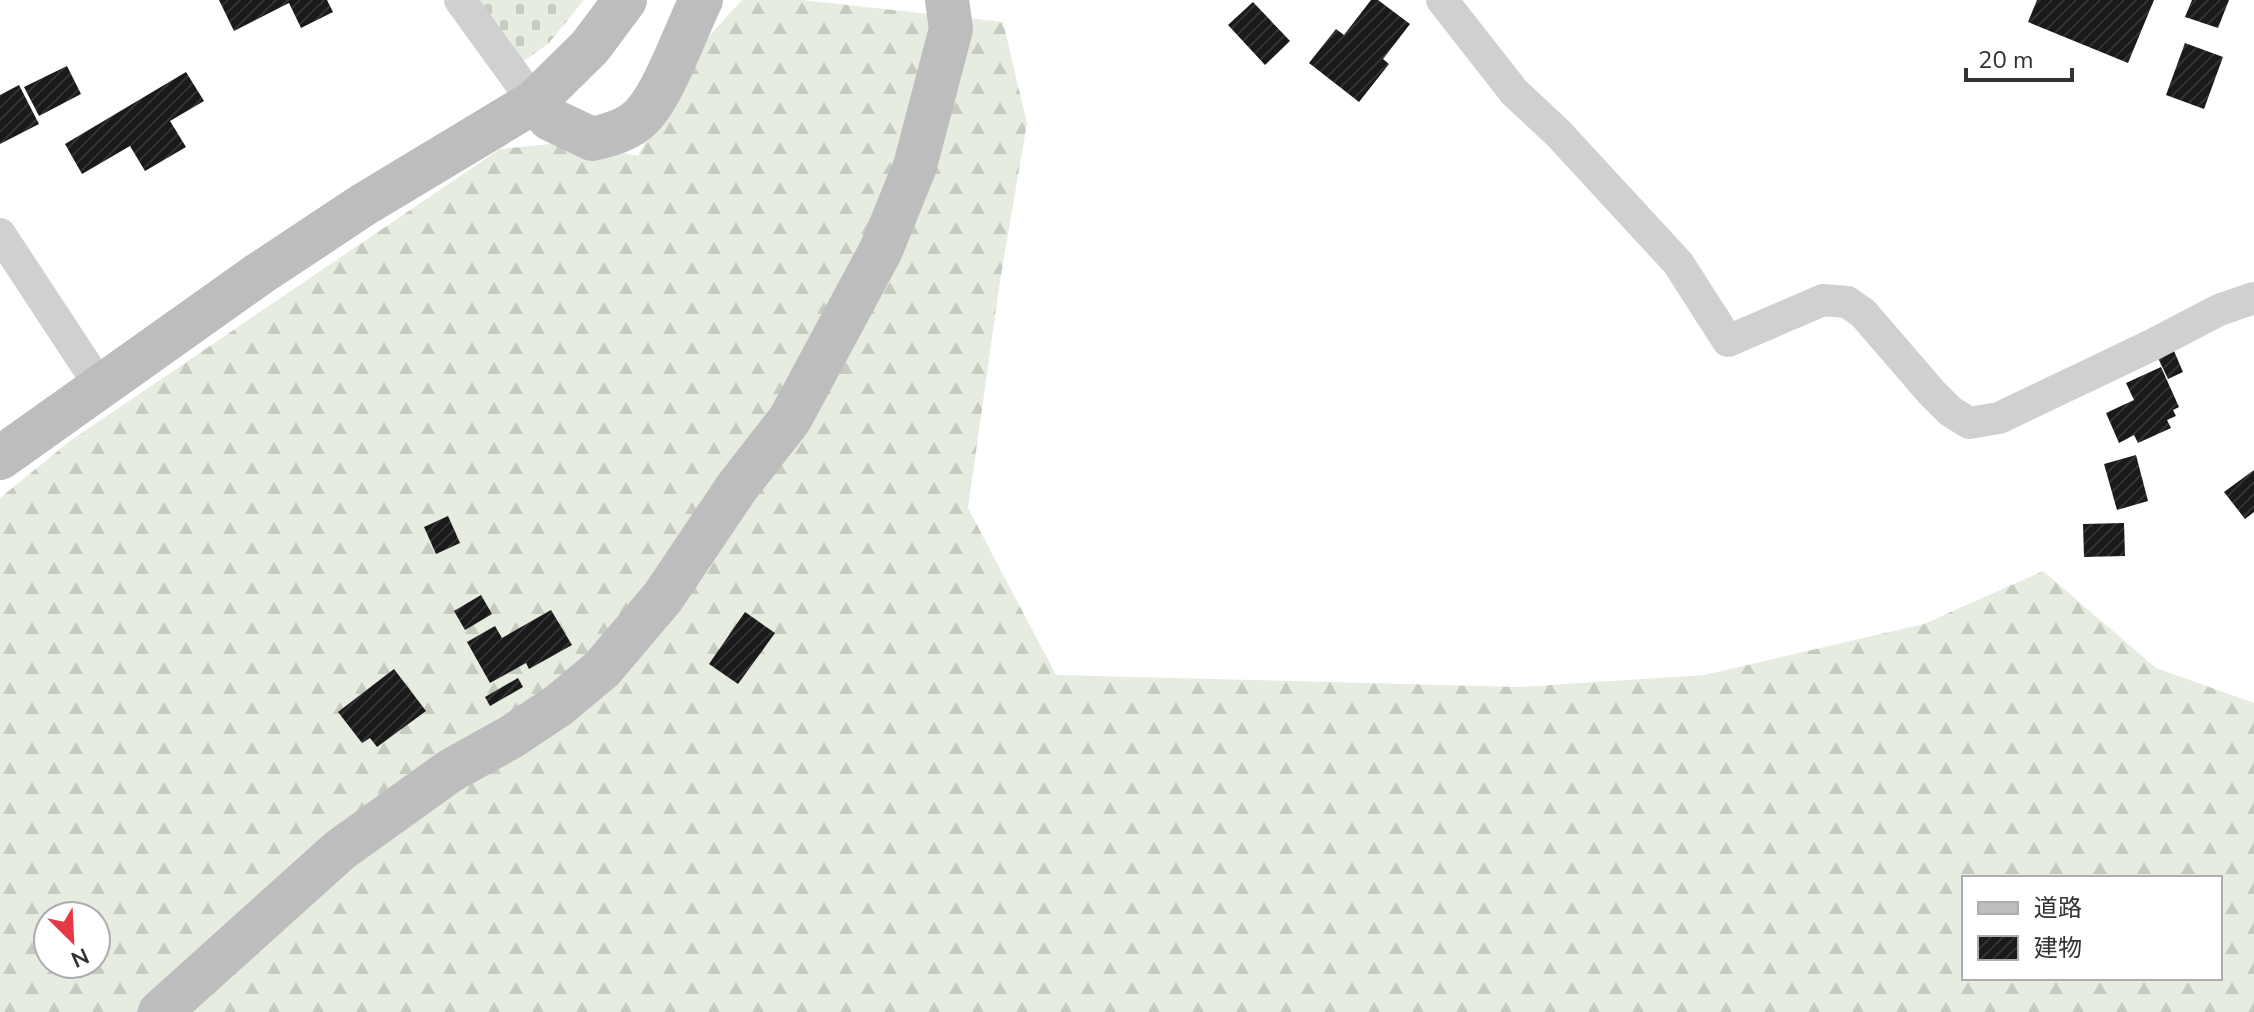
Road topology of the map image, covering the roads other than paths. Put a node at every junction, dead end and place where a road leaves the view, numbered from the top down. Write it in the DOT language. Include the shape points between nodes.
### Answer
graph roads {
  1 [pos="460,0"];
  2 [pos="625,0"];
  3 [pos="701,0"];
  4 [pos="947,0"];
  5 [pos="1442,0"];
  6 [pos="534,102"];
  7 [pos="0,234"];
  8 [pos="2254,298"];
  9 [pos="100,386"];
  10 [pos="0,458"];
  11 [pos="160,1012"];
  1 -- 6 [label="street"];
  2 -- 6 [label="street" via="590,47"];
  3 -- 6 [label="street" via="642,116 616,133 592,139 550,119"];
  4 -- 11 [label="street" via="951,29 919,152 881,250 790,419 663,597 602,669 559,705 450,771 340,850"];
  5 -- 8 [label="street" via="1514,92 1678,263 1728,341 1823,300 1847,302 1863,313 1950,411 1969,423 1999,418 2219,310"];
  6 -- 9 [label="street" via="363,205"];
  7 -- 9 [label="street"];
  9 -- 10 [label="street"];
}
